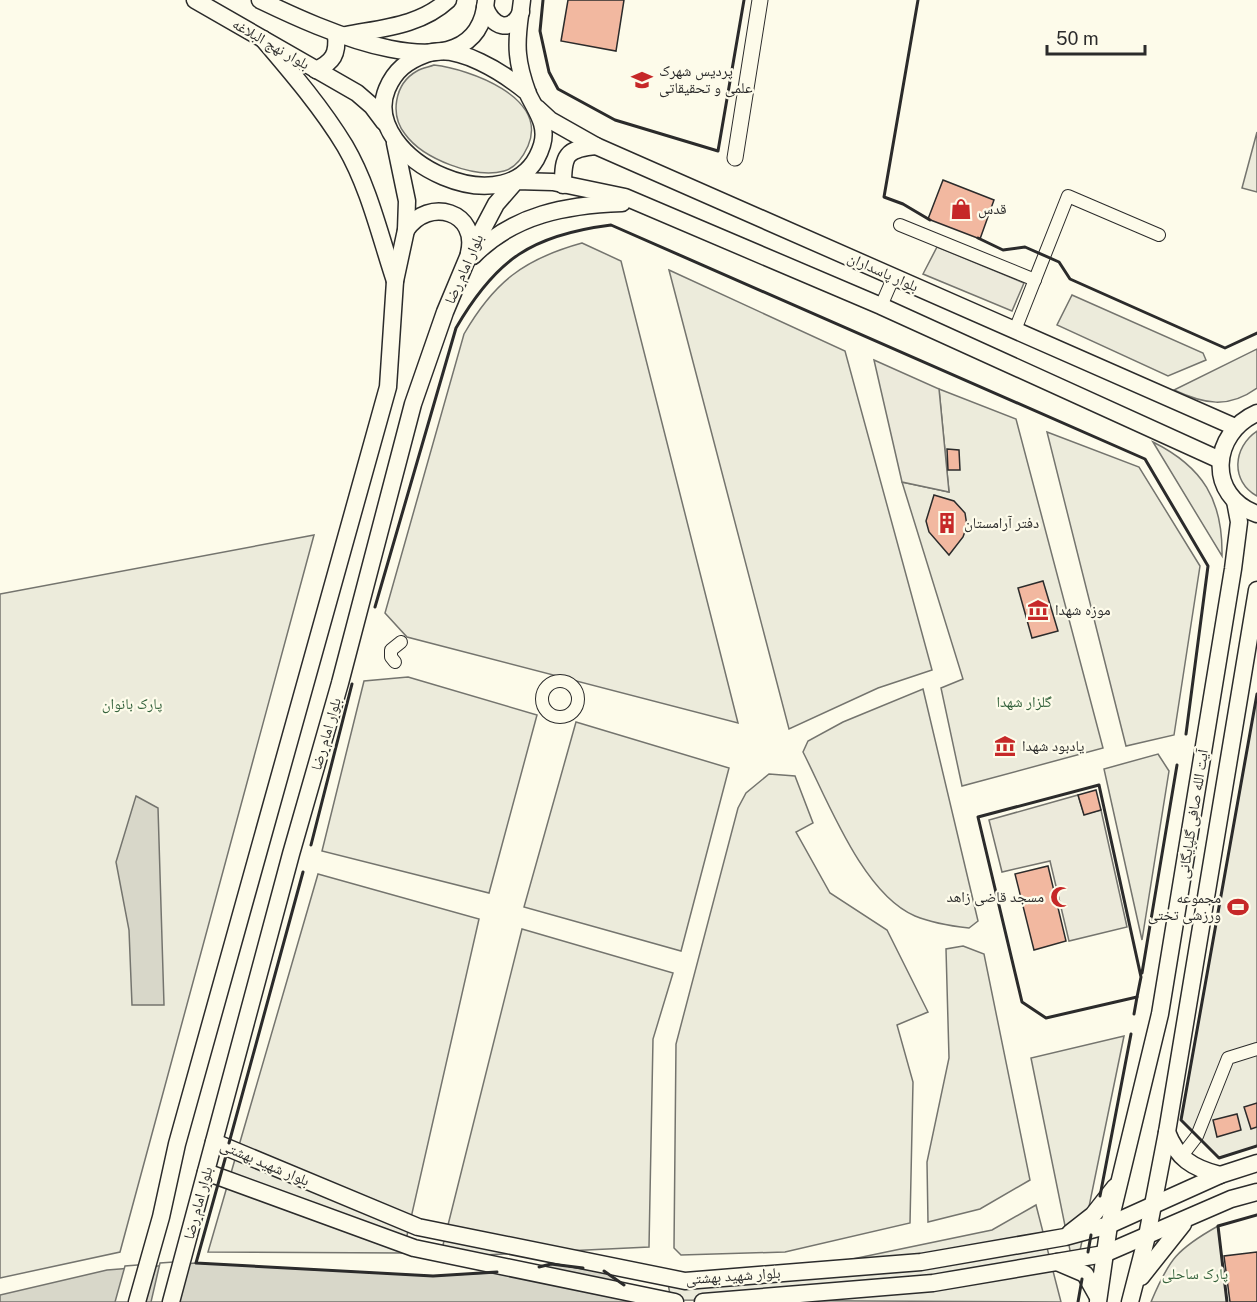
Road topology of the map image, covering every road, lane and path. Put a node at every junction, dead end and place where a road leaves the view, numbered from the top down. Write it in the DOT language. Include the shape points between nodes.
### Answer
graph roads {
  1 [pos="195,0"];
  2 [pos="260,0"];
  3 [pos="448,0"];
  4 [pos="760,0"];
  5 [pos="485,3"];
  6 [pos="521,6"];
  7 [pos="338,35"];
  8 [pos="263,39"];
  9 [pos="432,52"];
  10 [pos="316,70"];
  11 [pos="528,93"];
  12 [pos="537,108"];
  13 [pos="384,122"];
  14 [pos="395,143"];
  15 [pos="596,146"];
  16 [pos="735,158"];
  17 [pos="516,181"];
  18 [pos="562,185"];
  19 [pos="639,203"];
  20 [pos="900,225"];
  21 [pos="406,230"];
  22 [pos="1159,235"];
  23 [pos="466,261"];
  24 [pos="894,276"];
  25 [pos="1035,280"];
  26 [pos="395,281"];
  27 [pos="881,306"];
  28 [pos="1015,330"];
  29 [pos="1257,413"];
  30 [pos="1235,426"];
  31 [pos="1220,460"];
  32 [pos="1235,501"];
  33 [pos="1257,514"];
  34 [pos="1257,592"];
  35 [pos="400,642"];
  36 [pos="395,662"];
  37 [pos="1163,995"];
  38 [pos="1190,1000"];
  39 [pos="1257,1049"];
  40 [pos="1167,1131"];
  41 [pos="214,1142"];
  42 [pos="1181,1157"];
  43 [pos="1257,1163"];
  44 [pos="206,1172"];
  45 [pos="1220,1175"];
  46 [pos="1119,1182"];
  47 [pos="1257,1192"];
  48 [pos="1154,1206"];
  49 [pos="1187,1220"];
  50 [pos="1109,1225"];
  51 [pos="1148,1236"];
  52 [pos="1065,1238"];
  53 [pos="1104,1254"];
  54 [pos="1057,1262"];
  55 [pos="1132,1295"];
  56 [pos="1098,1299"];
  57 [pos="137,1302"];
  58 [pos="171,1302"];
  59 [pos="675,1302"];
  60 [pos="703,1302"];
  1 -- 8 [label="main road, بلوار نهج البلاغه"];
  2 -- 7 [label="main road"];
  3 -- 7 [label="main road" via="409,23"];
  4 -- 16 [label="street"];
  5 -- 6 [label="main road" via="488,17 496,24 507,25 517,21"];
  5 -- 9 [label="main road" via="476,30 467,39"];
  6 -- 11 [label="main road" via="518,56"];
  7 -- 9 [label="main road" via="393,50"];
  7 -- 10 [label="main road" via="334,57"];
  8 -- 10 [label="main road, بلوار نهج البلاغه"];
  8 -- 26 [label="main road" via="318,106 345,147 362,182"];
  9 -- 11 [label="main road" via="477,60"];
  9 -- 13 [label="main road" via="410,59 392,76 383,98"];
  10 -- 13 [label="main road, بلوار نهج البلاغه" via="357,93"];
  11 -- 12 [label="main road"];
  12 -- 15 [label="main road, بلوار پاسداران" via="550,120"];
  12 -- 17 [label="main road" via="542,118 543,142 534,165"];
  13 -- 14 [label="main road"];
  14 -- 17 [label="main road" via="430,169 450,178 492,187"];
  14 -- 21 [label="main road" via="407,201"];
  15 -- 18 [label="main road" via="577,147 570,152 562,168"];
  15 -- 24 [label="main road, بلوار پاسداران"];
  17 -- 18 [label="main road"];
  17 -- 23 [label="main road, بلوار امام رضا" via="496,204"];
  18 -- 19 [label="main road"];
  19 -- 23 [label="main road" via="560,209 533,216 486,243"];
  19 -- 27 [label="main road"];
  20 -- 25 [label="street"];
  21 -- 23 [label="main road" via="420,215 450,213 466,227"];
  21 -- 26 [label="main road"];
  22 -- 25 [label="street" via="1068,196"];
  23 -- 41 [label="main road, بلوار امام رضا" via="413,404"];
  24 -- 27 [label="street"];
  24 -- 28 [label="main road, بلوار پاسداران"];
  25 -- 28 [label="street" via="1022,299"];
  26 -- 57 [label="main road" via="388,387 177,1144"];
  27 -- 31 [label="main road"];
  28 -- 30 [label="main road, بلوار پاسداران"];
  29 -- 30 [label="main road"];
  30 -- 31 [label="main road"];
  31 -- 32 [label="main road, آیت الله صافی گلپایگانی" via="1226,489"];
  32 -- 33 [label="main road"];
  32 -- 37 [label="main road, آیت الله صافی گلپایگانی" via="1239,522 1233,569"];
  34 -- 38 [label="main road, آیت الله صافی گلپایگانی"];
  35 -- 36 [label="street" via="391,650"];
  37 -- 38 [label="main road"];
  37 -- 46 [label="main road, آیت الله صافی گلپایگانی"];
  38 -- 40 [label="main road, آیت الله صافی گلپایگانی"];
  39 -- 42 [label="street" via="1228,1058 1197,1136"];
  40 -- 42 [label="main road"];
  40 -- 48 [label="main road, آیت الله صافی گلپایگانی"];
  41 -- 44 [label="main road, بلوار امام رضا"];
  41 -- 52 [label="main road, بلوار شهید بهشتی" via="418,1227 685,1281 921,1262"];
  42 -- 45 [label="main road" via="1189,1165"];
  43 -- 45 [label="main road, بلوار شهید بهشتی"];
  44 -- 58 [label="main road, بلوار امام رضا"];
  44 -- 59 [label="main road, بلوار شهید بهشتی" via="414,1248"];
  45 -- 48 [label="main road, بلوار شهید بهشتی"];
  46 -- 50 [label="main road, آیت الله صافی گلپایگانی"];
  46 -- 52 [label="main road" via="1093,1215"];
  47 -- 49 [label="main road, بلوار شهید بهشتی"];
  48 -- 50 [label="main road, بلوار شهید بهشتی"];
  48 -- 51 [label="main road, آیت الله صافی گلپایگانی"];
  49 -- 51 [label="main road, بلوار شهید بهشتی"];
  49 -- 55 [label="main road" via="1160,1250"];
  50 -- 52 [label="main road, بلوار شهید بهشتی"];
  50 -- 53 [label="main road, آیت الله صافی گلپایگانی"];
  51 -- 53 [label="main road, بلوار شهید بهشتی"];
  51 -- 55 [label="main road, آیت الله صافی گلپایگانی"];
  53 -- 54 [label="main road, بلوار شهید بهشتی"];
  53 -- 56 [label="main road, آیت الله صافی گلپایگانی"];
  54 -- 56 [label="main road" via="1084,1274"];
  54 -- 60 [label="main road, بلوار شهید بهشتی" via="933,1283"];
}
